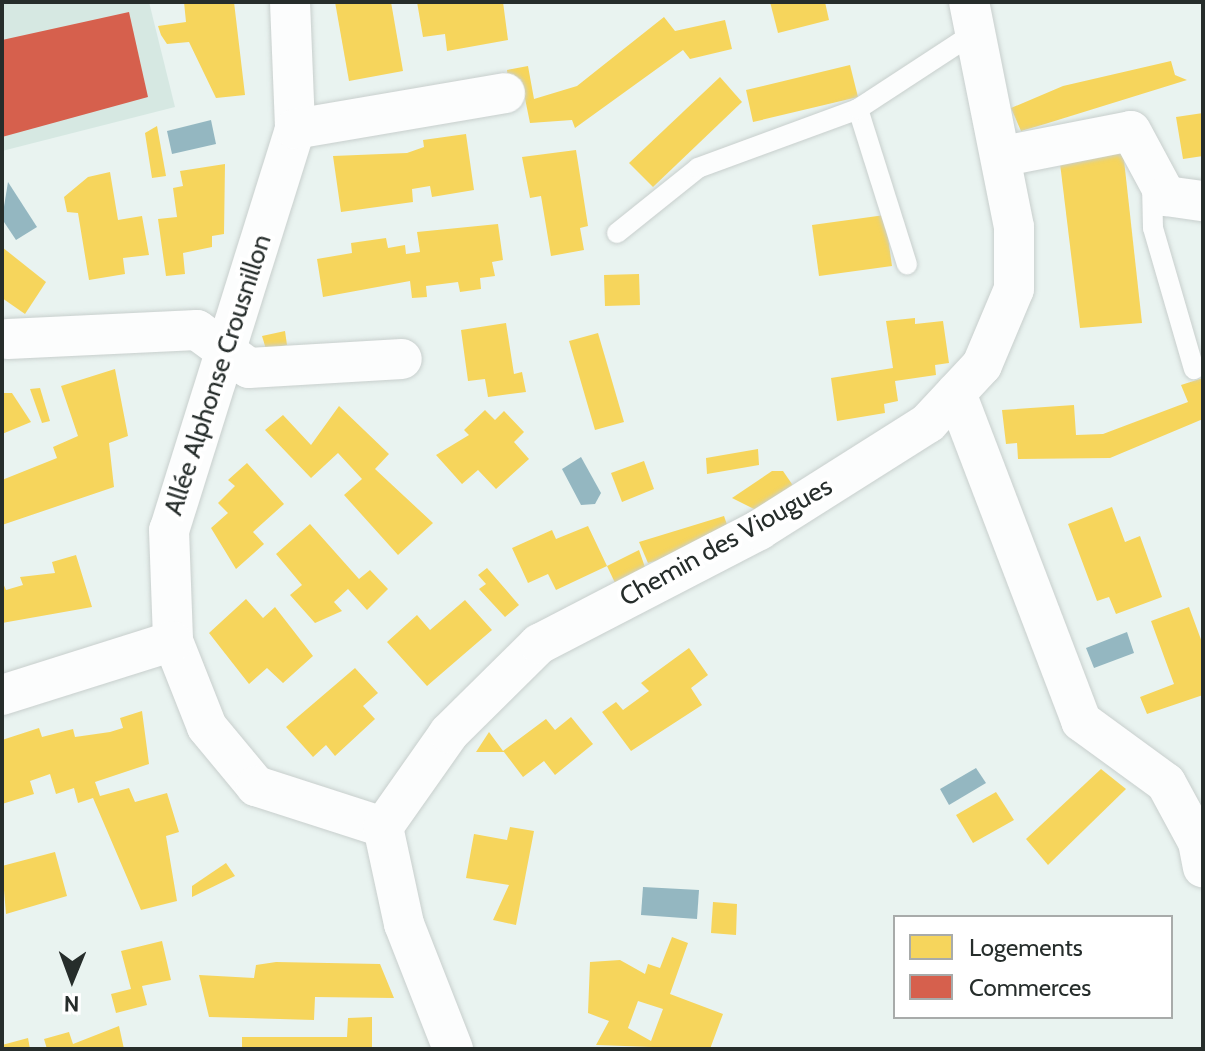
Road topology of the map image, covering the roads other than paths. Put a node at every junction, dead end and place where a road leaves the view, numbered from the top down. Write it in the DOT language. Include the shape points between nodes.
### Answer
graph roads {
  1 [pos="290,2"];
  2 [pos="972,17"];
  3 [pos="505,93"];
  4 [pos="858,109"];
  5 [pos="295,129"];
  6 [pos="1004,156"];
  7 [pos="1152,180"];
  8 [pos="1203,201"];
  9 [pos="617,233"];
  10 [pos="907,264"];
  11 [pos="8,339"];
  12 [pos="227,349"];
  13 [pos="402,359"];
  14 [pos="1194,369"];
  15 [pos="956,393"];
  16 [pos="173,641"];
  17 [pos="2,695"];
  18 [pos="383,827"];
  19 [pos="1203,868"];
  20 [pos="453,1049"];
  1 -- 5 [label="street, Allée Alphonse Crousnillon"];
  2 -- 4 [label="lane"];
  2 -- 6 [label="street, Chemin des Viougues"];
  3 -- 5 [label="street"];
  4 -- 9 [label="lane" via="698,168"];
  4 -- 10 [label="lane"];
  5 -- 12 [label="street, Allée Alphonse Crousnillon"];
  6 -- 7 [label="street" via="1131,131"];
  6 -- 15 [label="street, Chemin des Viougues" via="1014,289 982,365"];
  7 -- 8 [label="street" via="1166,196"];
  7 -- 14 [label="lane" via="1153,228"];
  11 -- 12 [label="street" via="197,330"];
  12 -- 13 [label="street" via="249,368"];
  12 -- 16 [label="street, Allée Alphonse Crousnillon" via="195,429 169,530"];
  15 -- 18 [label="street, Chemin des Viougues" via="928,423 759,530 539,644 449,733"];
  15 -- 19 [label="street" via="1081,721 1166,783 1198,842"];
  16 -- 17 [label="street"];
  16 -- 18 [label="street, Allée Alphonse Crousnillon" via="207,727 256,786"];
  18 -- 20 [label="street" via="404,924"];
}
